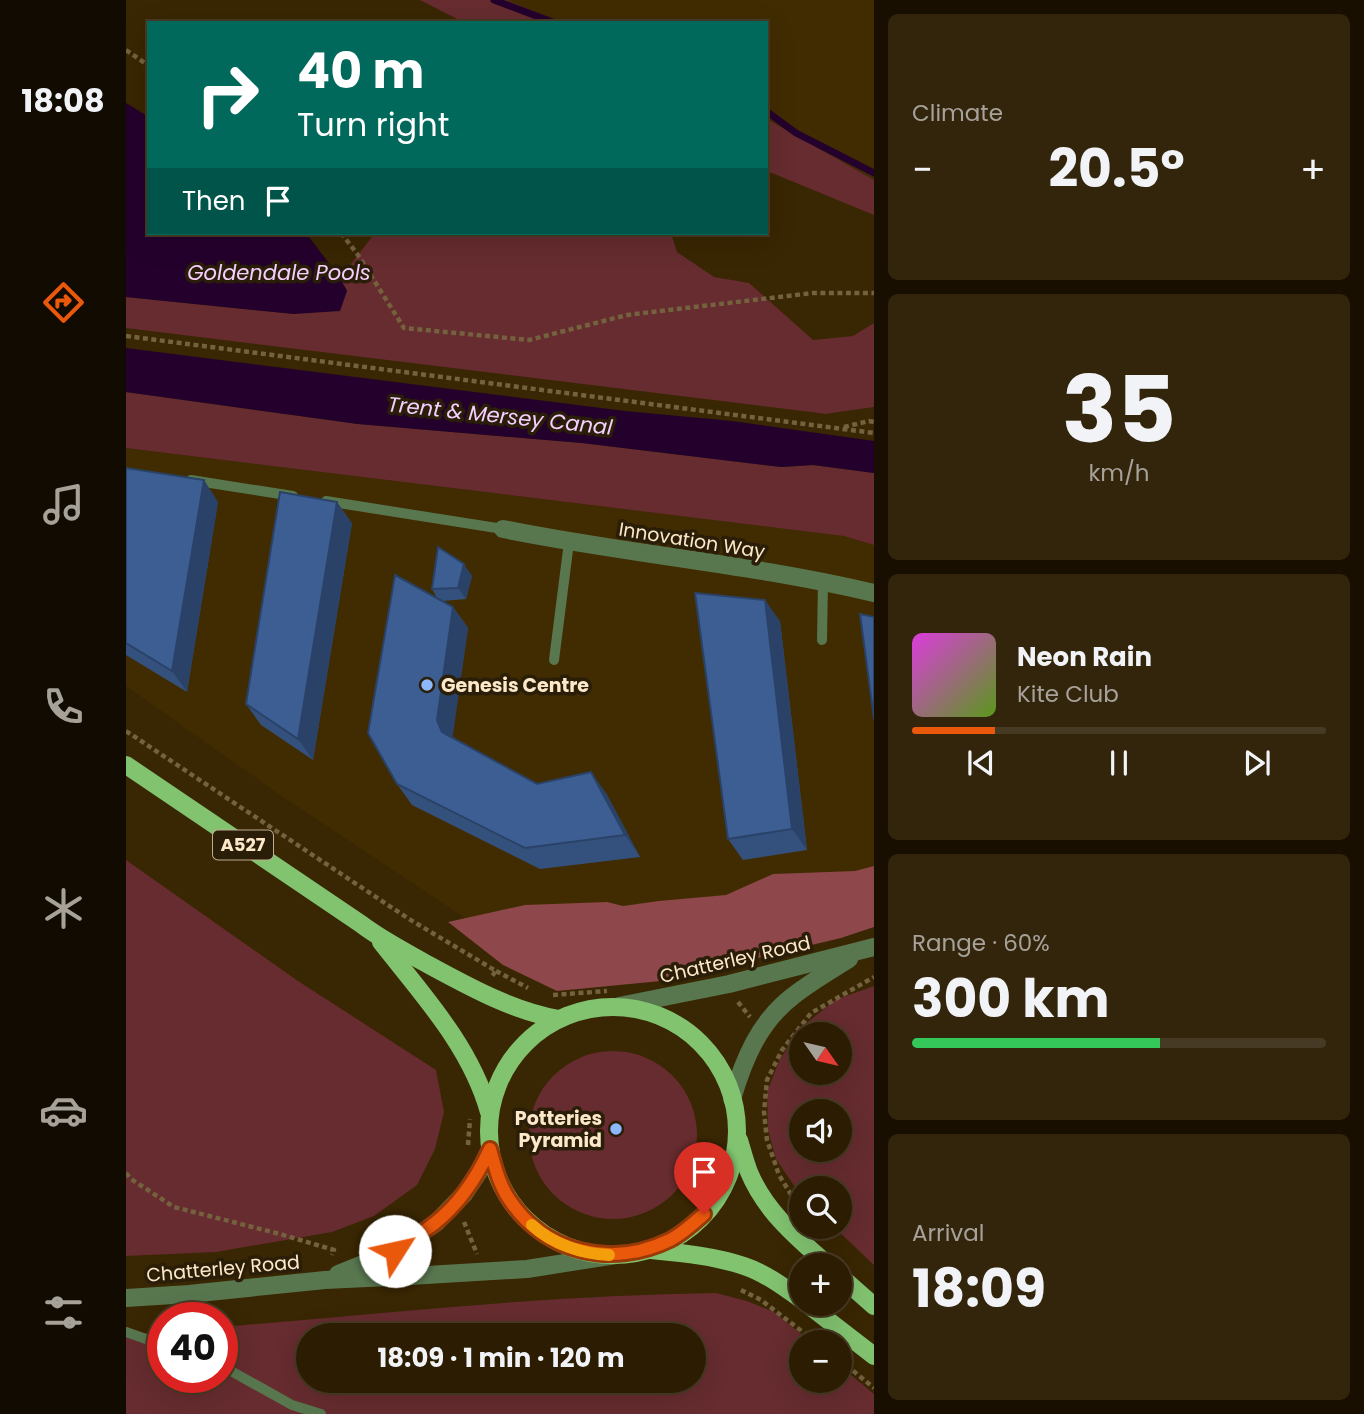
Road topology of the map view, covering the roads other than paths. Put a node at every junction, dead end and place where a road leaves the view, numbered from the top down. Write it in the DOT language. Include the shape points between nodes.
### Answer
graph roads {
  1 [pos="181,478"];
  2 [pos="305,498"];
  3 [pos="318,500"];
  4 [pos="503,529"];
  5 [pos="569,542"];
  6 [pos="823,581"];
  7 [pos="874,593"];
  8 [pos="822,640"];
  9 [pos="554,660"];
  10 [pos="126,765"];
  11 [pos="377,937"];
  12 [pos="867,949"];
  13 [pos="619,1006"];
  14 [pos="559,1019"];
  15 [pos="732,1099"];
  16 [pos="490,1115"];
  17 [pos="737,1133"];
  18 [pos="490,1149"];
  19 [pos="647,1250"];
  20 [pos="814,1253"];
  21 [pos="616,1255"];
  22 [pos="325,1280"];
  23 [pos="852,1287"];
  24 [pos="789,1291"];
  25 [pos="126,1298"];
  26 [pos="874,1306"];
  27 [pos="822,1316"];
  28 [pos="126,1332"];
  29 [pos="147,1339"];
  30 [pos="874,1356"];
  31 [pos="238,1375"];
  32 [pos="321,1414"];
  1 -- 2 [label="lane"];
  3 -- 4 [label="lane"];
  4 -- 5 [label="street, Innovation Way"];
  5 -- 6 [label="street, Innovation Way"];
  5 -- 9 [label="lane"];
  6 -- 7 [label="street, Innovation Way"];
  6 -- 8 [label="lane"];
  10 -- 11 [label="main road, A527"];
  11 -- 14 [label="main road, A527" via="482,992"];
  11 -- 16 [label="main road, A527" via="466,1057 483,1088"];
  12 -- 13 [label="street, Chatterley Road"];
  12 -- 15 [label="street, Chatterley Road" via="792,996 769,1019 752,1043"];
  13 -- 14 [label="main road, A527"];
  13 -- 15 [label="main road, A527" via="659,1015 697,1039 727,1081"];
  14 -- 16 [label="main road, A527" via="517,1051 500,1078"];
  15 -- 17 [label="main road, A527"];
  16 -- 18 [label="main road, A527"];
  17 -- 19 [label="main road, A527" via="734,1160 717,1198 673,1239"];
  17 -- 20 [label="main road, A527" via="761,1195 777,1218"];
  18 -- 21 [label="main road, A527" via="508,1198 536,1229 574,1249"];
  18 -- 22 [label="street, Chatterley Road" via="464,1194 436,1222 395,1251"];
  19 -- 21 [label="main road, A527"];
  19 -- 24 [label="main road, A527" via="745,1266"];
  21 -- 22 [label="street, Chatterley Road" via="527,1269"];
  22 -- 25 [label="street, Chatterley Road"];
  23 -- 26 [label="main road"];
  27 -- 30 [label="main road"];
  28 -- 29 [label="lane"];
  31 -- 32 [label="lane" via="292,1405"];
}
